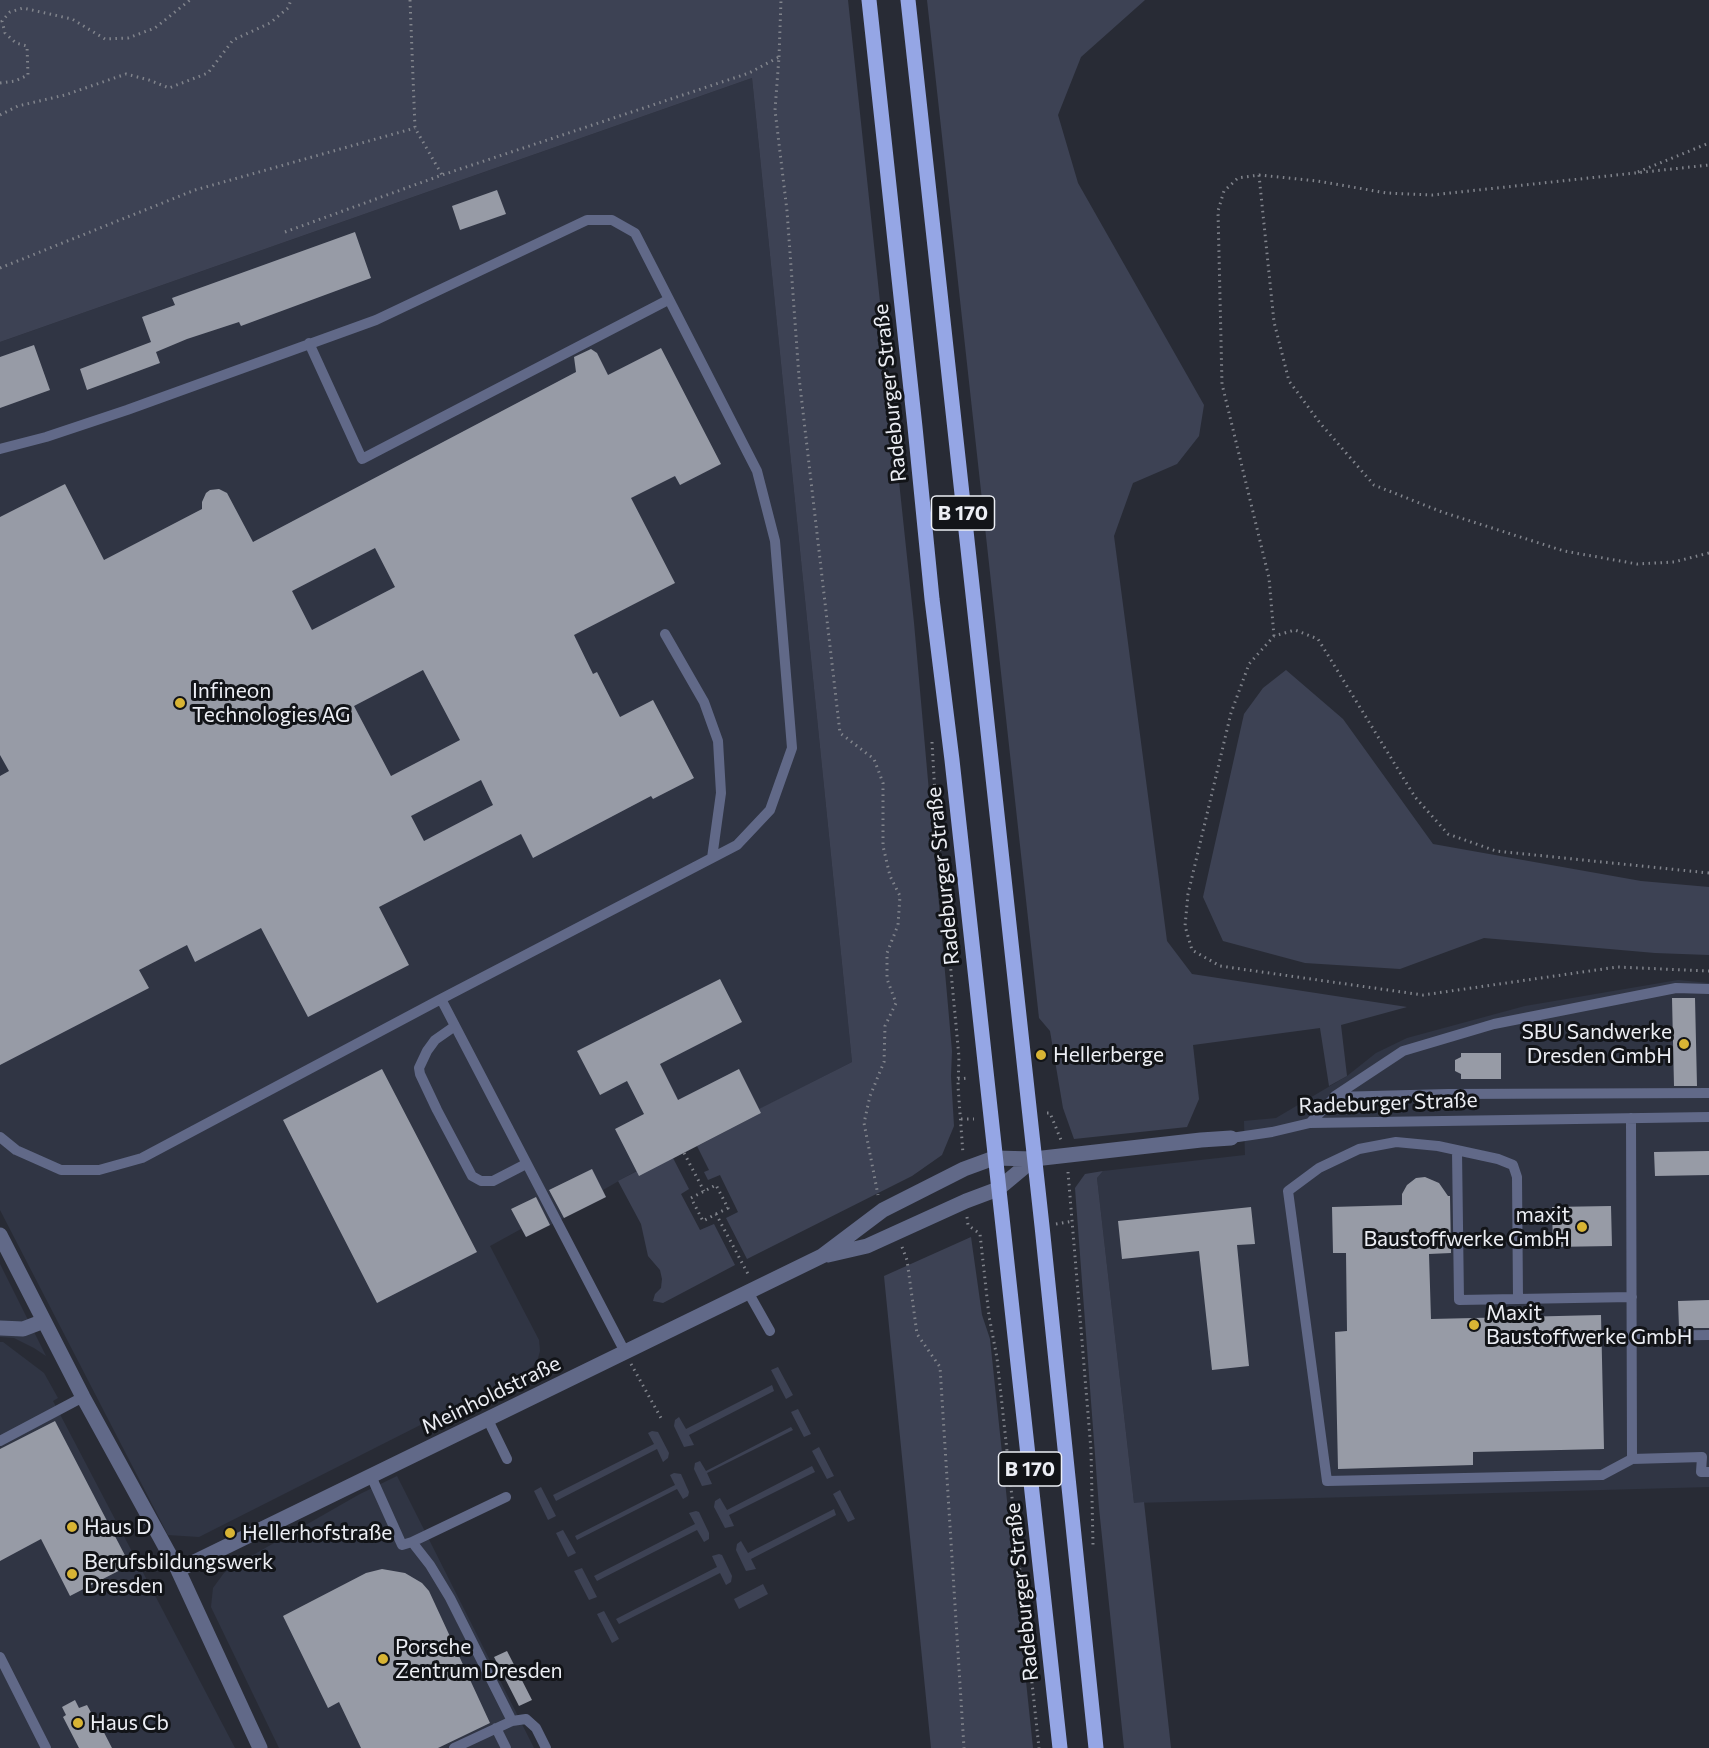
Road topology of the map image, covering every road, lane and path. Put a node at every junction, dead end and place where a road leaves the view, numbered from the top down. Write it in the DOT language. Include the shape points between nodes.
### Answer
graph roads {
  1 [pos="190,0"];
  2 [pos="291,0"];
  3 [pos="410,0"];
  4 [pos="782,0"];
  5 [pos="869,0"];
  6 [pos="908,0"];
  7 [pos="778,57"];
  8 [pos="0,83"];
  9 [pos="0,116"];
  10 [pos="415,128"];
  11 [pos="1709,143"];
  12 [pos="1709,165"];
  13 [pos="1633,174"];
  14 [pos="442,175"];
  15 [pos="1259,176"];
  16 [pos="285,232"];
  17 [pos="0,268"];
  18 [pos="668,300"];
  19 [pos="309,343"];
  20 [pos="0,449"];
  21 [pos="1709,553"];
  22 [pos="665,634"];
  23 [pos="1274,636"];
  24 [pos="712,858"];
  25 [pos="1709,873"];
  26 [pos="1709,971"];
  27 [pos="1709,989"];
  28 [pos="441,999"];
  29 [pos="455,1026"];
  30 [pos="968,1078"];
  31 [pos="958,1079"];
  32 [pos="1709,1093"];
  33 [pos="1335,1097"];
  34 [pos="1709,1117"];
  35 [pos="1631,1118"];
  36 [pos="1310,1123"];
  37 [pos="0,1137"];
  38 [pos="1231,1138"];
  39 [pos="1456,1151"];
  40 [pos="684,1153"];
  41 [pos="994,1158"];
  42 [pos="1034,1159"];
  43 [pos="526,1164"];
  44 [pos="998,1189"];
  45 [pos="704,1191"];
  46 [pos="880,1203"];
  47 [pos="716,1214"];
  48 [pos="1073,1221"];
  49 [pos="968,1225"];
  50 [pos="0,1235"];
  51 [pos="899,1240"];
  52 [pos="822,1256"];
  53 [pos="752,1290"];
  54 [pos="1632,1297"];
  55 [pos="1518,1299"];
  56 [pos="44,1321"];
  57 [pos="0,1328"];
  58 [pos="770,1331"];
  59 [pos="1709,1335"];
  60 [pos="1632,1336"];
  61 [pos="625,1352"];
  62 [pos="83,1397"];
  63 [pos="661,1418"];
  64 [pos="488,1420"];
  65 [pos="0,1440"];
  66 [pos="507,1459"];
  67 [pos="1632,1459"];
  68 [pos="1709,1472"];
  69 [pos="371,1476"];
  70 [pos="506,1497"];
  71 [pos="412,1542"];
  72 [pos="1094,1552"];
  73 [pos="178,1570"];
  74 [pos="0,1657"];
  75 [pos="512,1721"];
  76 [pos="496,1728"];
  77 [pos="46,1748"];
  78 [pos="260,1748"];
  79 [pos="454,1748"];
  80 [pos="506,1748"];
  81 [pos="546,1748"];
  82 [pos="964,1748"];
  83 [pos="1039,1748"];
  84 [pos="1060,1748"];
  85 [pos="1096,1748"];
  1 -- 8 [label="path" via="155,28 128,38 105,39 72,19 23,8 10,12 2,21 4,33 27,46 28,75"];
  2 -- 9 [label="path" via="288,8 270,23 232,40 208,73 169,88 126,74 18,106"];
  3 -- 10 [label="path"];
  4 -- 7 [label="path"];
  5 -- 41 [label="main road, Radeburger Straße / B 170"];
  6 -- 42 [label="main road, B 170"];
  7 -- 14 [label="path" via="749,73"];
  7 -- 46 [label="path" via="775,110 799,376 840,733 874,759 883,783 883,846 890,876 900,896 898,925 887,953 887,979 896,1003 885,1026 884,1062 864,1123"];
  10 -- 14 [label="path"];
  10 -- 17 [label="path" via="195,190"];
  11 -- 13 [label="path"];
  12 -- 13 [label="path"];
  13 -- 15 [label="path" via="1432,195"];
  14 -- 16 [label="path"];
  15 -- 21 [label="path" via="1274,322 1289,381 1374,485 1442,512 1564,551 1637,564 1674,562"];
  15 -- 23 [label="path" via="1238,178 1224,191 1218,211 1222,384 1269,578"];
  18 -- 19 [label="lane" via="634,233 612,220 586,220 376,320"];
  18 -- 19 [label="lane" via="363,459"];
  18 -- 24 [label="lane" via="758,471 775,541 792,748 770,810 737,845"];
  19 -- 20 [label="lane" via="127,410"];
  22 -- 24 [label="lane" via="704,702 718,741 721,793"];
  23 -- 25 [label="path" via="1295,630 1318,639 1414,797 1448,834 1496,851"];
  23 -- 26 [label="path" via="1249,664 1231,713 1188,894 1185,926 1192,950 1220,966 1423,995 1617,967"];
  24 -- 28 [label="lane"];
  27 -- 33 [label="lane" via="1676,988 1494,1024 1403,1051"];
  28 -- 29 [label="lane"];
  28 -- 37 [label="lane" via="142,1158 99,1170 61,1170 16,1150"];
  29 -- 43 [label="lane"];
  29 -- 43 [label="lane" via="435,1040 419,1068 437,1110 472,1176 493,1181"];
  30 -- 31 [label="path"];
  32 -- 33 [label="lane"];
  33 -- 36 [label="lane"];
  34 -- 35 [label="lane, Radeburger Straße"];
  35 -- 36 [label="lane, Radeburger Straße"];
  35 -- 54 [label="lane"];
  36 -- 38 [label="lane, Radeburger Straße"];
  38 -- 42 [label="street, Radeburger Straße"];
  39 -- 55 [label="lane" via="1513,1165 1517,1177"];
  39 -- 55 [label="lane" via="1459,1300"];
  39 -- 67 [label="lane" via="1396,1142 1359,1149 1318,1168 1288,1191 1327,1481 1602,1475"];
  40 -- 45 [label="path"];
  41 -- 42 [label="street, Meinholdstraße"];
  41 -- 44 [label="main road, Radeburger Straße / B 170"];
  41 -- 52 [label="street, Meinholdstraße" via="884,1210"];
  42 -- 44 [label="street, Meinholdstraße"];
  42 -- 85 [label="main road, B 170"];
  43 -- 61 [label="lane"];
  44 -- 52 [label="street, Meinholdstraße" via="867,1246"];
  44 -- 84 [label="main road, Radeburger Straße / B 170"];
  45 -- 47 [label="path" via="716,1185 728,1208"];
  45 -- 47 [label="path" via="691,1198 703,1221"];
  47 -- 53 [label="path"];
  48 -- 72 [label="path"];
  49 -- 83 [label="path" via="980,1234 997,1358"];
  50 -- 56 [label="street"];
  51 -- 82 [label="path" via="907,1260 917,1334 940,1366"];
  52 -- 53 [label="street, Meinholdstraße"];
  53 -- 58 [label="lane"];
  53 -- 61 [label="street, Meinholdstraße"];
  54 -- 55 [label="lane"];
  54 -- 60 [label="lane"];
  56 -- 57 [label="street" via="23,1329"];
  56 -- 62 [label="street"];
  59 -- 60 [label="lane"];
  60 -- 67 [label="lane"];
  61 -- 63 [label="path"];
  61 -- 64 [label="street, Meinholdstraße"];
  62 -- 65 [label="lane"];
  62 -- 73 [label="street"];
  64 -- 66 [label="lane"];
  64 -- 69 [label="street, Meinholdstraße"];
  67 -- 68 [label="lane" via="1702,1457 1701,1472"];
  69 -- 71 [label="lane" via="402,1545"];
  69 -- 73 [label="street, Meinholdstraße"];
  70 -- 71 [label="lane"];
  71 -- 75 [label="lane" via="450,1598"];
  73 -- 78 [label="street"];
  74 -- 77 [label="lane"];
  75 -- 76 [label="lane"];
  75 -- 81 [label="lane" via="526,1719 536,1728"];
  76 -- 79 [label="lane"];
  76 -- 80 [label="lane"];
}
